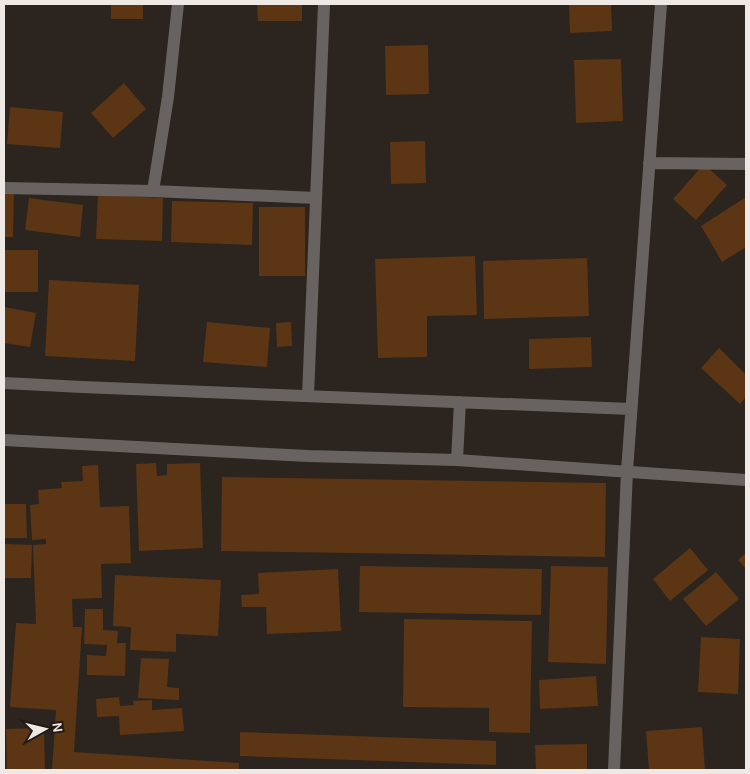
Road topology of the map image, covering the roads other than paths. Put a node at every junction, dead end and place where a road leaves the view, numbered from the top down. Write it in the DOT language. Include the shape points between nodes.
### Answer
graph roads {
  1 [pos="178,4"];
  2 [pos="324,4"];
  3 [pos="661,4"];
  4 [pos="649,163"];
  5 [pos="746,164"];
  6 [pos="4,188"];
  7 [pos="153,191"];
  8 [pos="316,198"];
  9 [pos="4,383"];
  10 [pos="308,396"];
  11 [pos="460,402"];
  12 [pos="631,409"];
  13 [pos="4,440"];
  14 [pos="457,460"];
  15 [pos="626,471"];
  16 [pos="746,480"];
  17 [pos="614,770"];
  1 -- 7 [label="street"];
  2 -- 8 [label="street"];
  3 -- 4 [label="street"];
  4 -- 5 [label="street"];
  4 -- 12 [label="street"];
  6 -- 7 [label="street"];
  7 -- 8 [label="street"];
  8 -- 10 [label="street"];
  9 -- 10 [label="street"];
  10 -- 11 [label="street"];
  11 -- 12 [label="street"];
  11 -- 14 [label="street"];
  12 -- 15 [label="street"];
  13 -- 14 [label="street" via="308,456"];
  14 -- 15 [label="street"];
  15 -- 16 [label="street"];
  15 -- 17 [label="street"];
}
